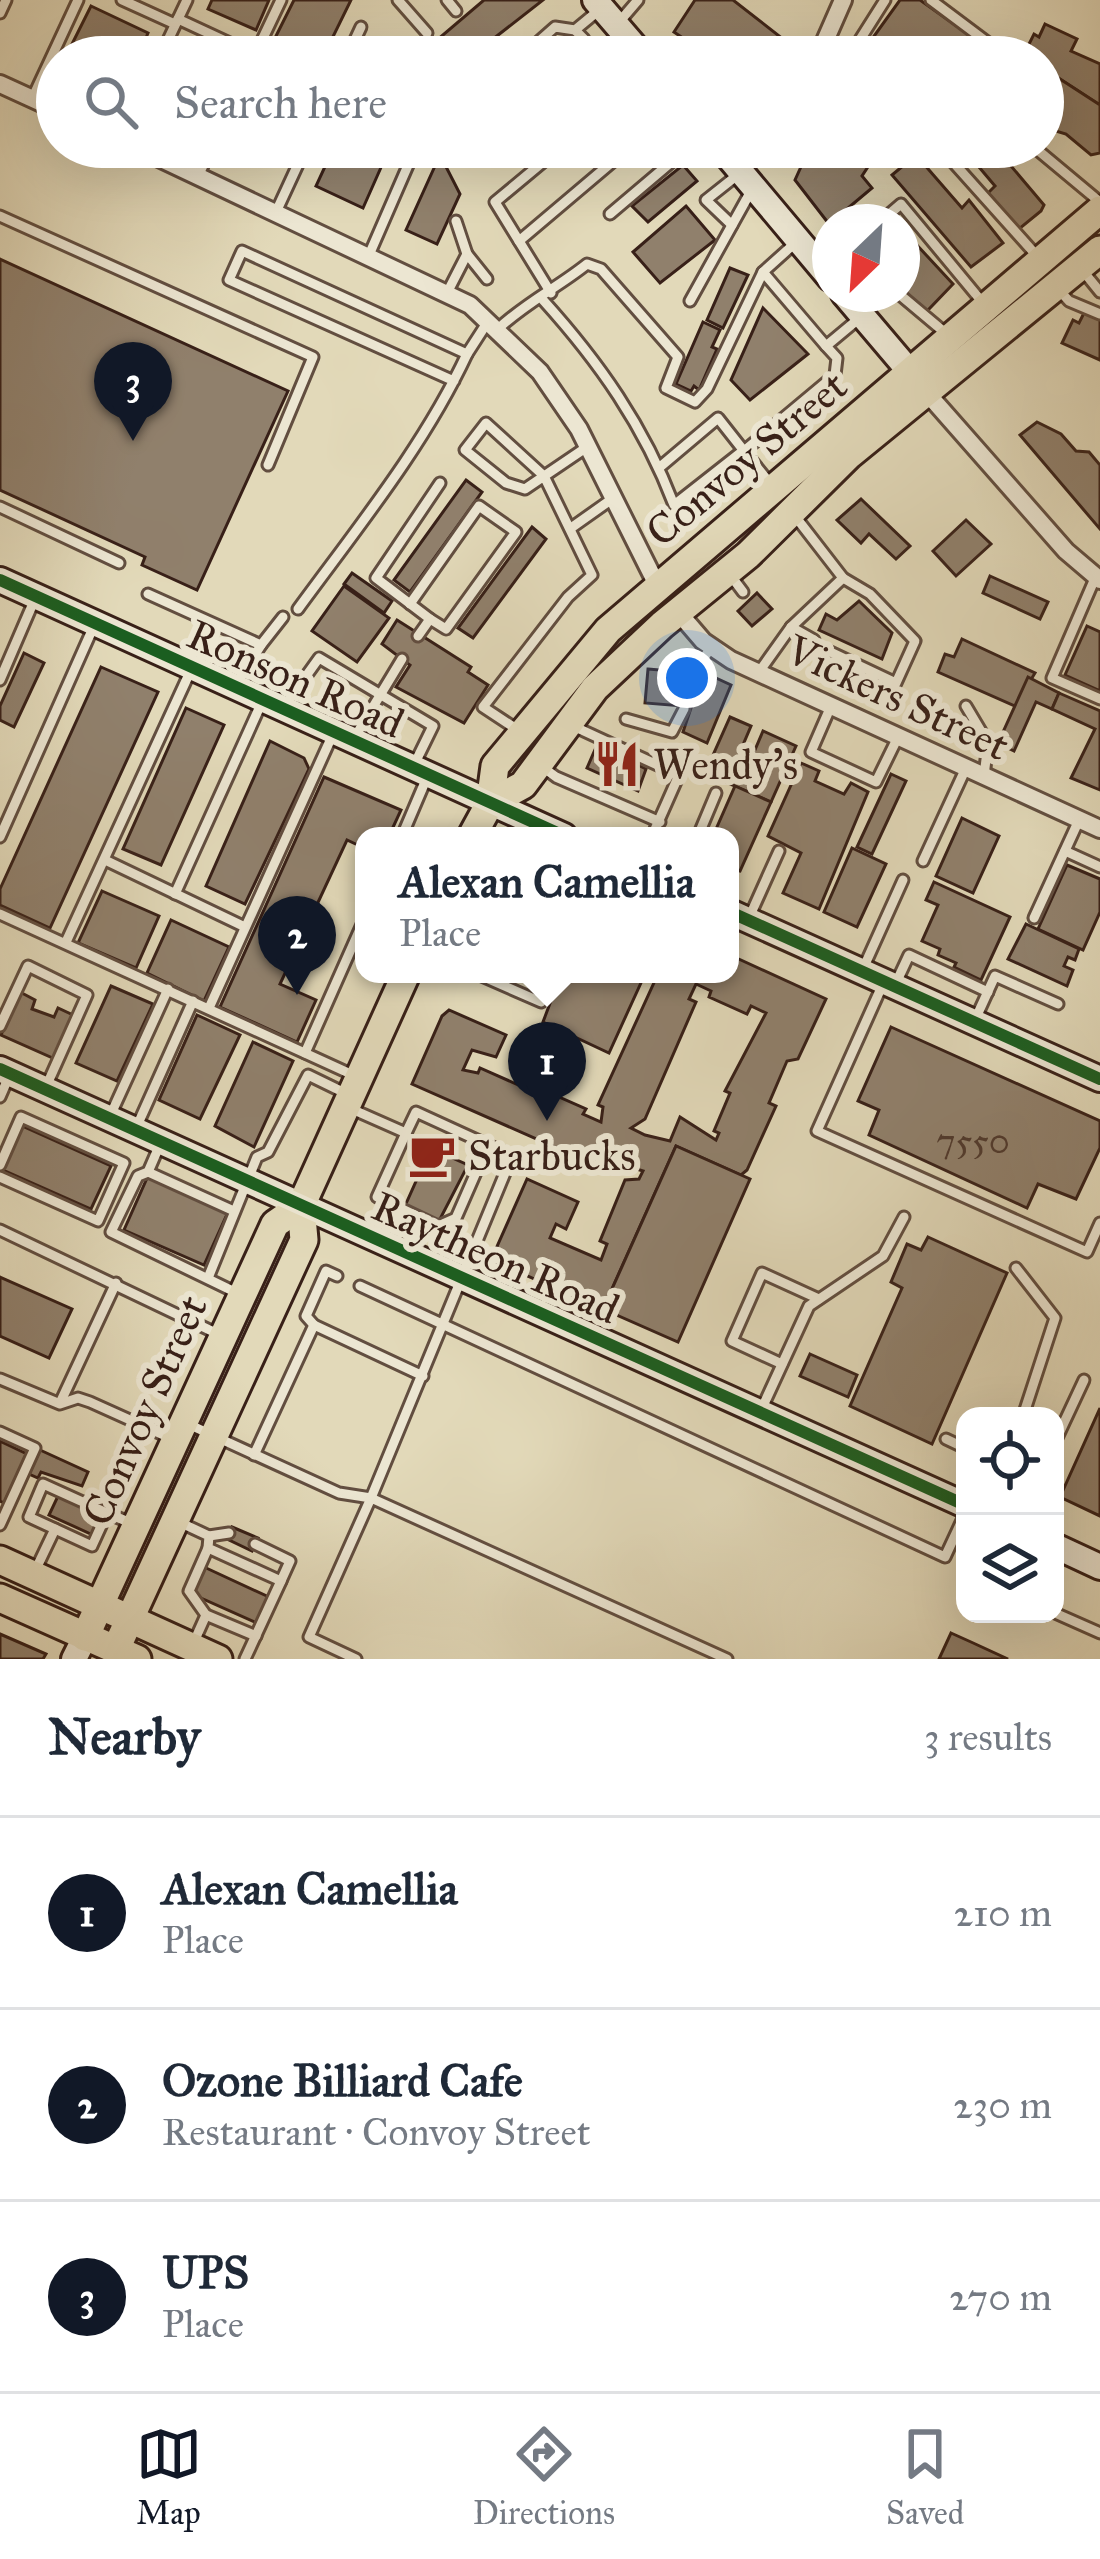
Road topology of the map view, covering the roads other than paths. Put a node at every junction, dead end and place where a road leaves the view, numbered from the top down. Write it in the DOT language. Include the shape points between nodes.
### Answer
graph roads {
  1 [pos="6,0"];
  2 [pos="78,0"];
  3 [pos="122,0"];
  4 [pos="187,0"];
  5 [pos="281,0"];
  6 [pos="398,0"];
  7 [pos="447,0"];
  8 [pos="638,0"];
  9 [pos="843,0"];
  10 [pos="885,0"];
  11 [pos="931,0"];
  12 [pos="456,10"];
  13 [pos="605,11"];
  14 [pos="0,13"];
  15 [pos="177,22"];
  16 [pos="361,27"];
  17 [pos="575,30"];
  18 [pos="427,34"];
  19 [pos="61,36"];
  20 [pos="170,36"];
  21 [pos="210,36"];
  22 [pos="265,36"];
  23 [pos="357,36"];
  24 [pos="546,36"];
  25 [pos="581,36"];
  26 [pos="626,36"];
  27 [pos="827,36"];
  28 [pos="861,36"];
  29 [pos="979,36"];
  30 [pos="0,84"];
  31 [pos="36,90"];
  32 [pos="32,99"];
  33 [pos="36,101"];
  34 [pos="181,168"];
  35 [pos="202,168"];
  36 [pos="296,168"];
  37 [pos="407,168"];
  38 [pos="536,168"];
  39 [pos="605,168"];
  40 [pos="664,168"];
  41 [pos="738,168"];
  42 [pos="748,168"];
  43 [pos="960,168"];
  44 [pos="1057,168"];
  45 [pos="744,175"];
  46 [pos="198,176"];
  47 [pos="1100,206"];
  48 [pos="276,212"];
  49 [pos="610,214"];
  50 [pos="0,216"];
  51 [pos="456,221"];
  52 [pos="732,225"];
  53 [pos="920,228"];
  54 [pos="519,241"];
  55 [pos="812,249"];
  56 [pos="1051,252"];
  57 [pos="467,254"];
  58 [pos="369,255"];
  59 [pos="812,258"];
  60 [pos="1074,271"];
  61 [pos="763,272"];
  62 [pos="487,279"];
  63 [pos="448,291"];
  64 [pos="1100,292"];
  65 [pos="547,297"];
  66 [pos="690,301"];
  67 [pos="987,307"];
  68 [pos="859,312"];
  69 [pos="920,312"];
  70 [pos="1100,314"];
  71 [pos="862,316"];
  72 [pos="493,325"];
  73 [pos="950,338"];
  74 [pos="826,346"];
  75 [pos="467,354"];
  76 [pos="454,381"];
  77 [pos="918,382"];
  78 [pos="587,447"];
  79 [pos="744,451"];
  80 [pos="268,465"];
  81 [pos="660,467"];
  82 [pos="544,476"];
  83 [pos="440,483"];
  84 [pos="774,489"];
  85 [pos="612,499"];
  86 [pos="0,507"];
  87 [pos="748,511"];
  88 [pos="792,512"];
  89 [pos="571,528"];
  90 [pos="119,563"];
  91 [pos="843,578"];
  92 [pos="1098,578"];
  93 [pos="0,580"];
  94 [pos="658,587"];
  95 [pos="148,594"];
  96 [pos="36,596"];
  97 [pos="410,604"];
  98 [pos="298,609"];
  99 [pos="679,613"];
  100 [pos="283,617"];
  101 [pos="430,619"];
  102 [pos="95,623"];
  103 [pos="790,627"];
  104 [pos="418,636"];
  105 [pos="261,645"];
  106 [pos="713,650"];
  107 [pos="402,659"];
  108 [pos="192,667"];
  109 [pos="758,673"];
  110 [pos="0,680"];
  111 [pos="235,686"];
  112 [pos="595,688"];
  113 [pos="377,695"];
  114 [pos="1100,699"];
  115 [pos="273,704"];
  116 [pos="831,706"];
  117 [pos="966,706"];
  118 [pos="626,719"];
  119 [pos="568,724"];
  120 [pos="520,732"];
  121 [pos="344,736"];
  122 [pos="898,737"];
  123 [pos="675,740"];
  124 [pos="538,764"];
  125 [pos="966,768"];
  126 [pos="421,771"];
  127 [pos="984,776"];
  128 [pos="716,793"];
  129 [pos="490,803"];
  130 [pos="1079,820"];
  131 [pos="660,822"];
  132 [pos="405,827"];
  133 [pos="477,827"];
  134 [pos="544,827"];
  135 [pos="657,827"];
  136 [pos="702,827"];
  137 [pos="1100,830"];
  138 [pos="0,837"];
  139 [pos="779,851"];
  140 [pos="1065,851"];
  141 [pos="105,860"];
  142 [pos="923,861"];
  143 [pos="1100,867"];
  144 [pos="903,880"];
  145 [pos="175,894"];
  146 [pos="0,914"];
  147 [pos="739,916"];
  148 [pos="1034,918"];
  149 [pos="245,927"];
  150 [pos="355,942"];
  151 [pos="66,943"];
  152 [pos="880,980"];
  153 [pos="402,983"];
  154 [pos="498,983"];
  155 [pos="550,983"];
  156 [pos="168,989"];
  157 [pos="988,992"];
  158 [pos="193,1001"];
  159 [pos="1058,1004"];
  160 [pos="208,1008"];
  161 [pos="974,1022"];
  162 [pos="0,1027"];
  163 [pos="310,1055"];
  164 [pos="308,1075"];
  165 [pos="1100,1079"];
  166 [pos="3,1080"];
  167 [pos="40,1087"];
  168 [pos="351,1093"];
  169 [pos="82,1106"];
  170 [pos="21,1117"];
  171 [pos="124,1125"];
  172 [pos="406,1133"];
  173 [pos="68,1138"];
  174 [pos="161,1142"];
  175 [pos="488,1144"];
  176 [pos="114,1158"];
  177 [pos="0,1165"];
  178 [pos="148,1172"];
  179 [pos="0,1177"];
  180 [pos="246,1181"];
  181 [pos="301,1206"];
  182 [pos="234,1211"];
  183 [pos="904,1216"];
  184 [pos="1100,1223"];
  185 [pos="0,1230"];
  186 [pos="1016,1268"];
  187 [pos="338,1276"];
  188 [pos="208,1278"];
  189 [pos="465,1278"];
  190 [pos="116,1283"];
  191 [pos="360,1286"];
  192 [pos="242,1296"];
  193 [pos="820,1299"];
  194 [pos="314,1325"];
  195 [pos="444,1328"];
  196 [pos="223,1337"];
  197 [pos="782,1364"];
  198 [pos="423,1376"];
  199 [pos="0,1379"];
  200 [pos="1084,1380"];
  201 [pos="60,1404"];
  202 [pos="1026,1407"];
  203 [pos="760,1412"];
  204 [pos="1064,1423"];
  205 [pos="179,1431"];
  206 [pos="0,1432"];
  207 [pos="214,1437"];
  208 [pos="946,1439"];
  209 [pos="956,1444"];
  210 [pos="254,1455"];
  211 [pos="371,1498"];
  212 [pos="956,1506"];
  213 [pos="107,1513"];
  214 [pos="963,1515"];
  215 [pos="176,1520"];
  216 [pos="0,1524"];
  217 [pos="135,1526"];
  218 [pos="55,1528"];
  219 [pos="230,1533"];
  220 [pos="208,1542"];
  221 [pos="255,1544"];
  222 [pos="1064,1550"];
  223 [pos="0,1560"];
  224 [pos="1100,1567"];
  225 [pos="34,1575"];
  226 [pos="280,1581"];
  227 [pos="0,1598"];
  228 [pos="100,1606"];
  229 [pos="206,1615"];
  230 [pos="1064,1617"];
  231 [pos="129,1619"];
  232 [pos="1100,1633"];
  233 [pos="256,1636"];
  234 [pos="192,1647"];
  235 [pos="79,1648"];
  236 [pos="120,1656"];
  237 [pos="218,1659"];
  238 [pos="245,1659"];
  239 [pos="356,1659"];
  240 [pos="727,1659"];
  1 -- 14 [label="lane"];
  2 -- 19 [label="lane"];
  3 -- 15 [label="lane"];
  4 -- 15 [label="lane"];
  5 -- 22 [label="lane"];
  6 -- 18 [label="lane"];
  7 -- 12 [label="lane"];
  8 -- 13 [label="lane"];
  9 -- 27 [label="street"];
  10 -- 28 [label="lane"];
  11 -- 29 [label="lane"];
  13 -- 17 [label="lane"];
  13 -- 26 [label="street"];
  15 -- 20 [label="lane"];
  15 -- 21 [label="lane"];
  16 -- 23 [label="lane"];
  17 -- 24 [label="lane" via="556,27"];
  17 -- 25 [label="lane"];
  30 -- 32 [label="street"];
  31 -- 32 [label="lane"];
  32 -- 33 [label="street"];
  34 -- 46 [label="street"];
  35 -- 46 [label="lane"];
  36 -- 48 [label="lane"];
  37 -- 58 [label="lane"];
  38 -- 54 [label="lane" via="495,202"];
  39 -- 54 [label="lane"];
  40 -- 49 [label="lane"];
  41 -- 45 [label="street"];
  42 -- 45 [label="street"];
  43 -- 56 [label="lane"];
  44 -- 47 [label="lane"];
  45 -- 52 [label="lane"];
  45 -- 52 [label="lane" via="706,200"];
  45 -- 55 [label="street"];
  46 -- 48 [label="street"];
  47 -- 56 [label="main road, Convoy Street"];
  48 -- 58 [label="street"];
  50 -- 80 [label="lane" via="313,356"];
  51 -- 57 [label="lane"];
  52 -- 66 [label="lane"];
  53 -- 67 [label="lane"];
  54 -- 65 [label="lane"];
  56 -- 60 [label="lane"];
  56 -- 60 [label="lane"];
  56 -- 67 [label="main road, Convoy Street"];
  57 -- 62 [label="lane"];
  57 -- 63 [label="lane"];
  58 -- 63 [label="street"];
  59 -- 61 [label="lane"];
  60 -- 64 [label="lane"];
  60 -- 70 [label="lane" via="1070,301"];
  60 -- 77 [label="main road, Convoy Street"];
  61 -- 65 [label="lane" via="695,402 666,388 678,357 601,269 587,264"];
  61 -- 74 [label="lane"];
  63 -- 72 [label="street"];
  65 -- 72 [label="lane"];
  65 -- 81 [label="lane" via="599,364"];
  67 -- 73 [label="main road, Convoy Street"];
  68 -- 71 [label="street"];
  69 -- 73 [label="lane"];
  71 -- 74 [label="lane"];
  71 -- 77 [label="street"];
  72 -- 75 [label="lane"];
  72 -- 78 [label="street" via="540,372"];
  73 -- 77 [label="main road, Convoy Street"];
  74 -- 79 [label="lane" via="837,358 835,375"];
  75 -- 76 [label="lane"];
  75 -- 76 [label="lane" via="242,251 229,280"];
  76 -- 98 [label="lane"];
  77 -- 84 [label="main road, Convoy Street"];
  77 -- 88 [label="main road, Convoy Street"];
  77 -- 92 [label="street"];
  78 -- 82 [label="lane"];
  78 -- 85 [label="street"];
  79 -- 81 [label="lane" via="718,418"];
  79 -- 81 [label="lane" via="674,505"];
  79 -- 84 [label="lane"];
  82 -- 82 [label="lane" via="525,489 506,483 465,450 486,423"];
  82 -- 89 [label="lane"];
  83 -- 97 [label="lane" via="376,578"];
  84 -- 87 [label="main road, Convoy Street"];
  85 -- 89 [label="lane"];
  85 -- 94 [label="street"];
  86 -- 90 [label="lane"];
  87 -- 94 [label="main road, Convoy Street"];
  87 -- 99 [label="main road" via="744,532 681,588"];
  88 -- 91 [label="lane"];
  88 -- 99 [label="main road, Convoy Street" via="735,582"];
  89 -- 120 [label="lane" via="592,575 483,707"];
  91 -- 103 [label="lane"];
  91 -- 103 [label="lane" via="871,594 915,641 896,683"];
  92 -- 114 [label="lane" via="1052,679"];
  93 -- 96 [label="street, Ronson Road"];
  94 -- 112 [label="main road" via="652,611"];
  94 -- 120 [label="main road, Convoy Street" via="583,656"];
  95 -- 105 [label="lane"];
  96 -- 102 [label="street, Ronson Road"];
  96 -- 110 [label="lane"];
  97 -- 101 [label="lane"];
  97 -- 101 [label="lane" via="479,506 516,532 446,629"];
  99 -- 106 [label="street, Vickers Street"];
  99 -- 112 [label="main road, Convoy Street"];
  100 -- 105 [label="lane"];
  101 -- 104 [label="lane"];
  102 -- 108 [label="street, Ronson Road"];
  102 -- 138 [label="lane"];
  103 -- 109 [label="lane"];
  105 -- 111 [label="lane"];
  106 -- 109 [label="street, Vickers Street"];
  106 -- 118 [label="lane" via="686,682 672,732"];
  106 -- 123 [label="lane" via="692,682"];
  107 -- 113 [label="lane"];
  108 -- 111 [label="street, Ronson Road"];
  108 -- 141 [label="lane"];
  109 -- 116 [label="street, Vickers Street"];
  111 -- 115 [label="street, Ronson Road"];
  112 -- 119 [label="main road, Convoy Street"];
  113 -- 115 [label="lane" via="320,658"];
  113 -- 121 [label="lane"];
  113 -- 126 [label="lane" via="433,726"];
  115 -- 121 [label="street, Ronson Road"];
  115 -- 145 [label="lane"];
  116 -- 122 [label="street, Vickers Street"];
  116 -- 122 [label="lane" via="812,752 876,782"];
  117 -- 127 [label="lane" via="988,742"];
  119 -- 124 [label="main road, Convoy Street"];
  119 -- 131 [label="lane" via="679,775"];
  120 -- 129 [label="main road, Convoy Street" via="495,766"];
  121 -- 126 [label="street, Ronson Road"];
  121 -- 149 [label="lane"];
  122 -- 125 [label="street, Vickers Street"];
  124 -- 129 [label="main road, Convoy Street" via="523,785"];
  124 -- 131 [label="lane"];
  125 -- 127 [label="street, Vickers Street"];
  125 -- 142 [label="lane"];
  126 -- 129 [label="street, Ronson Road"];
  126 -- 132 [label="lane"];
  127 -- 130 [label="street, Vickers Street"];
  128 -- 136 [label="lane"];
  129 -- 133 [label="main road, Convoy Street"];
  129 -- 134 [label="street, Ronson Road"];
  130 -- 137 [label="street, Vickers Street"];
  130 -- 140 [label="lane"];
  131 -- 135 [label="lane"];
  139 -- 147 [label="lane"];
  140 -- 143 [label="lane"];
  140 -- 148 [label="lane"];
  141 -- 145 [label="lane"];
  141 -- 151 [label="lane"];
  144 -- 152 [label="lane"];
  145 -- 149 [label="lane"];
  146 -- 151 [label="lane"];
  147 -- 152 [label="street"];
  149 -- 160 [label="lane"];
  150 -- 163 [label="lane"];
  151 -- 156 [label="lane"];
  152 -- 157 [label="lane" via="909,955"];
  152 -- 161 [label="street"];
  152 -- 184 [label="lane" via="817,1131 1087,1252"];
  153 -- 168 [label="main road, Convoy Street"];
  154 -- 155 [label="lane" via="542,1002"];
  156 -- 158 [label="lane"];
  156 -- 171 [label="lane"];
  157 -- 159 [label="lane" via="995,976"];
  157 -- 161 [label="lane"];
  158 -- 160 [label="lane"];
  158 -- 171 [label="lane"];
  160 -- 163 [label="lane"];
  161 -- 165 [label="street"];
  162 -- 167 [label="lane" via="28,966 87,995"];
  163 -- 164 [label="lane"];
  163 -- 168 [label="lane"];
  164 -- 168 [label="lane"];
  164 -- 180 [label="lane"];
  166 -- 167 [label="street, Raytheon Road"];
  167 -- 169 [label="street, Raytheon Road"];
  167 -- 170 [label="lane"];
  168 -- 172 [label="lane"];
  168 -- 181 [label="main road, Convoy Street"];
  169 -- 171 [label="street, Raytheon Road"];
  169 -- 173 [label="lane"];
  170 -- 173 [label="lane"];
  170 -- 177 [label="lane"];
  171 -- 174 [label="street, Raytheon Road"];
  171 -- 176 [label="lane"];
  172 -- 175 [label="lane" via="416,1112"];
  172 -- 175 [label="lane" via="377,1197 448,1226"];
  173 -- 176 [label="lane"];
  174 -- 178 [label="lane"];
  174 -- 180 [label="street, Raytheon Road"];
  175 -- 189 [label="lane" via="512,1156"];
  176 -- 179 [label="lane" via="124,1163 98,1221"];
  178 -- 182 [label="lane"];
  178 -- 188 [label="lane" via="138,1176 111,1232"];
  180 -- 181 [label="street, Raytheon Road"];
  180 -- 182 [label="lane"];
  181 -- 189 [label="street, Raytheon Road"];
  181 -- 192 [label="main road, Convoy Street" via="275,1224"];
  181 -- 207 [label="main road, Convoy Street" via="304,1240"];
  182 -- 188 [label="lane"];
  183 -- 193 [label="lane" via="883,1256"];
  185 -- 190 [label="lane"];
  186 -- 202 [label="lane" via="1055,1318"];
  187 -- 194 [label="lane" via="326,1271 306,1316"];
  188 -- 192 [label="lane"];
  189 -- 195 [label="lane"];
  189 -- 203 [label="street, Raytheon Road"];
  190 -- 196 [label="lane"];
  190 -- 201 [label="lane"];
  191 -- 195 [label="lane"];
  192 -- 196 [label="main road, Convoy Street"];
  193 -- 197 [label="lane"];
  193 -- 197 [label="lane" via="762,1273 732,1341"];
  194 -- 198 [label="lane"];
  194 -- 210 [label="lane"];
  195 -- 198 [label="lane"];
  195 -- 214 [label="lane" via="945,1557"];
  196 -- 205 [label="main road, Convoy Street"];
  197 -- 203 [label="lane"];
  198 -- 211 [label="lane"];
  199 -- 201 [label="lane"];
  200 -- 204 [label="lane"];
  201 -- 205 [label="lane" via="78,1399"];
  203 -- 212 [label="street, Raytheon Road"];
  205 -- 207 [label="lane"];
  205 -- 217 [label="main road, Convoy Street"];
  206 -- 216 [label="lane" via="35,1448"];
  207 -- 210 [label="lane"];
  207 -- 215 [label="main road, Convoy Street"];
  208 -- 209 [label="lane"];
  210 -- 211 [label="lane" via="339,1493"];
  211 -- 239 [label="lane" via="309,1637"];
  211 -- 240 [label="lane"];
  213 -- 217 [label="lane"];
  213 -- 218 [label="lane" via="92,1546"];
  213 -- 218 [label="lane" via="44,1484 28,1517"];
  215 -- 220 [label="lane"];
  215 -- 231 [label="main road, Convoy Street"];
  217 -- 228 [label="main road, Convoy Street"];
  218 -- 225 [label="lane"];
  219 -- 220 [label="lane"];
  220 -- 226 [label="lane"];
  220 -- 229 [label="lane" via="189,1591"];
  221 -- 226 [label="lane" via="290,1561"];
  222 -- 224 [label="street"];
  223 -- 225 [label="main road"];
  225 -- 228 [label="main road"];
  226 -- 233 [label="lane"];
  227 -- 235 [label="main road"];
  228 -- 231 [label="main road"];
  228 -- 235 [label="main road, Convoy Street"];
  229 -- 233 [label="lane"];
  229 -- 234 [label="lane"];
  230 -- 232 [label="lane"];
  231 -- 234 [label="main road"];
  231 -- 236 [label="main road, Convoy Street"];
  233 -- 238 [label="lane"];
  234 -- 237 [label="main road"];
  235 -- 236 [label="main road"];
}
